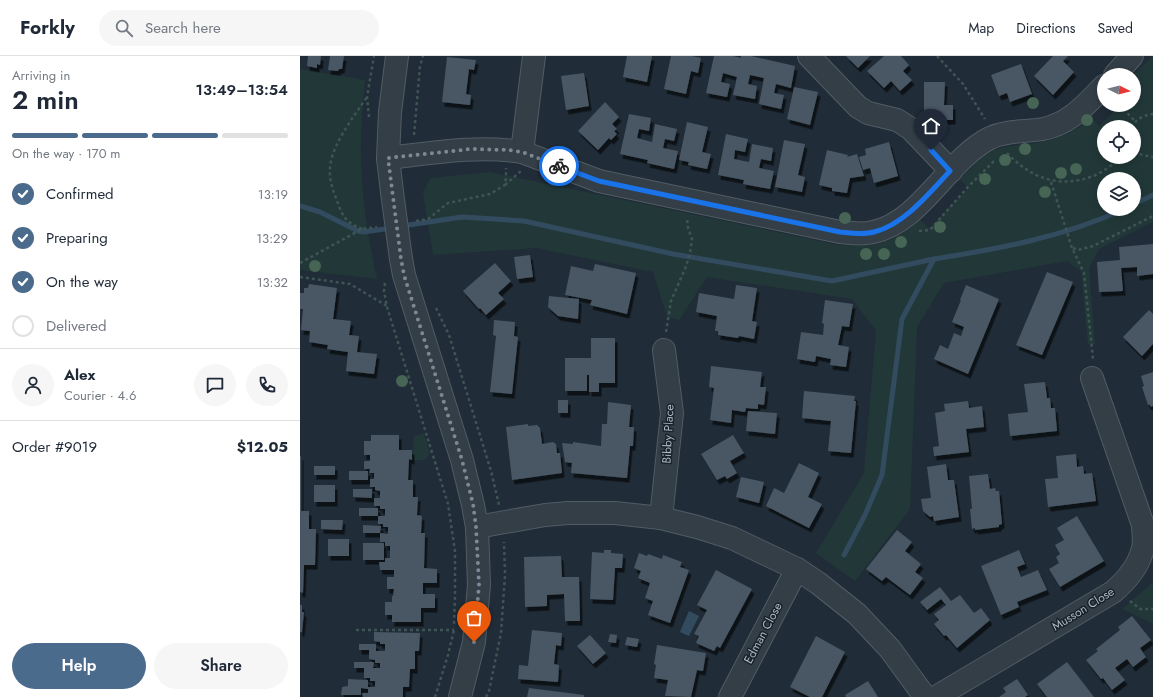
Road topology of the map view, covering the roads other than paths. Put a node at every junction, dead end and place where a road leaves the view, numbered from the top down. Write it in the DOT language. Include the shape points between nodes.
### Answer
graph roads {
  1 [pos="397,56"];
  2 [pos="534,56"];
  3 [pos="809,56"];
  4 [pos="1132,56"];
  5 [pos="1121,68"];
  6 [pos="1097,93"];
  7 [pos="388,158"];
  8 [pos="522,161"];
  9 [pos="950,171"];
  10 [pos="664,350"];
  11 [pos="1092,378"];
  12 [pos="661,518"];
  13 [pos="476,527"];
  14 [pos="797,569"];
  15 [pos="460,697"];
  16 [pos="730,697"];
  17 [pos="925,697"];
  18 [pos="936,697"];
  1 -- 7 [label="street" via="390,112"];
  2 -- 8 [label="street"];
  3 -- 9 [label="street" via="858,107 868,113 897,120 911,130"];
  4 -- 5 [label="street"];
  6 -- 9 [label="street" via="1075,115 1054,126 1010,132 974,147"];
  7 -- 8 [label="street" via="471,149 509,150"];
  7 -- 13 [label="street, bridge" via="401,259 462,460"];
  8 -- 9 [label="street" via="599,181 840,232 863,234 895,224"];
  10 -- 12 [label="street, Bibby Place" via="672,413"];
  11 -- 18 [label="street, Musson Close" via="1144,525 1144,547 1136,567 1113,592"];
  12 -- 13 [label="street" via="615,513 568,513"];
  12 -- 14 [label="street" via="732,538"];
  13 -- 15 [label="street" via="479,585 474,642"];
  14 -- 16 [label="street, Edman Close"];
  14 -- 17 [label="street" via="857,614 890,649"];
}
